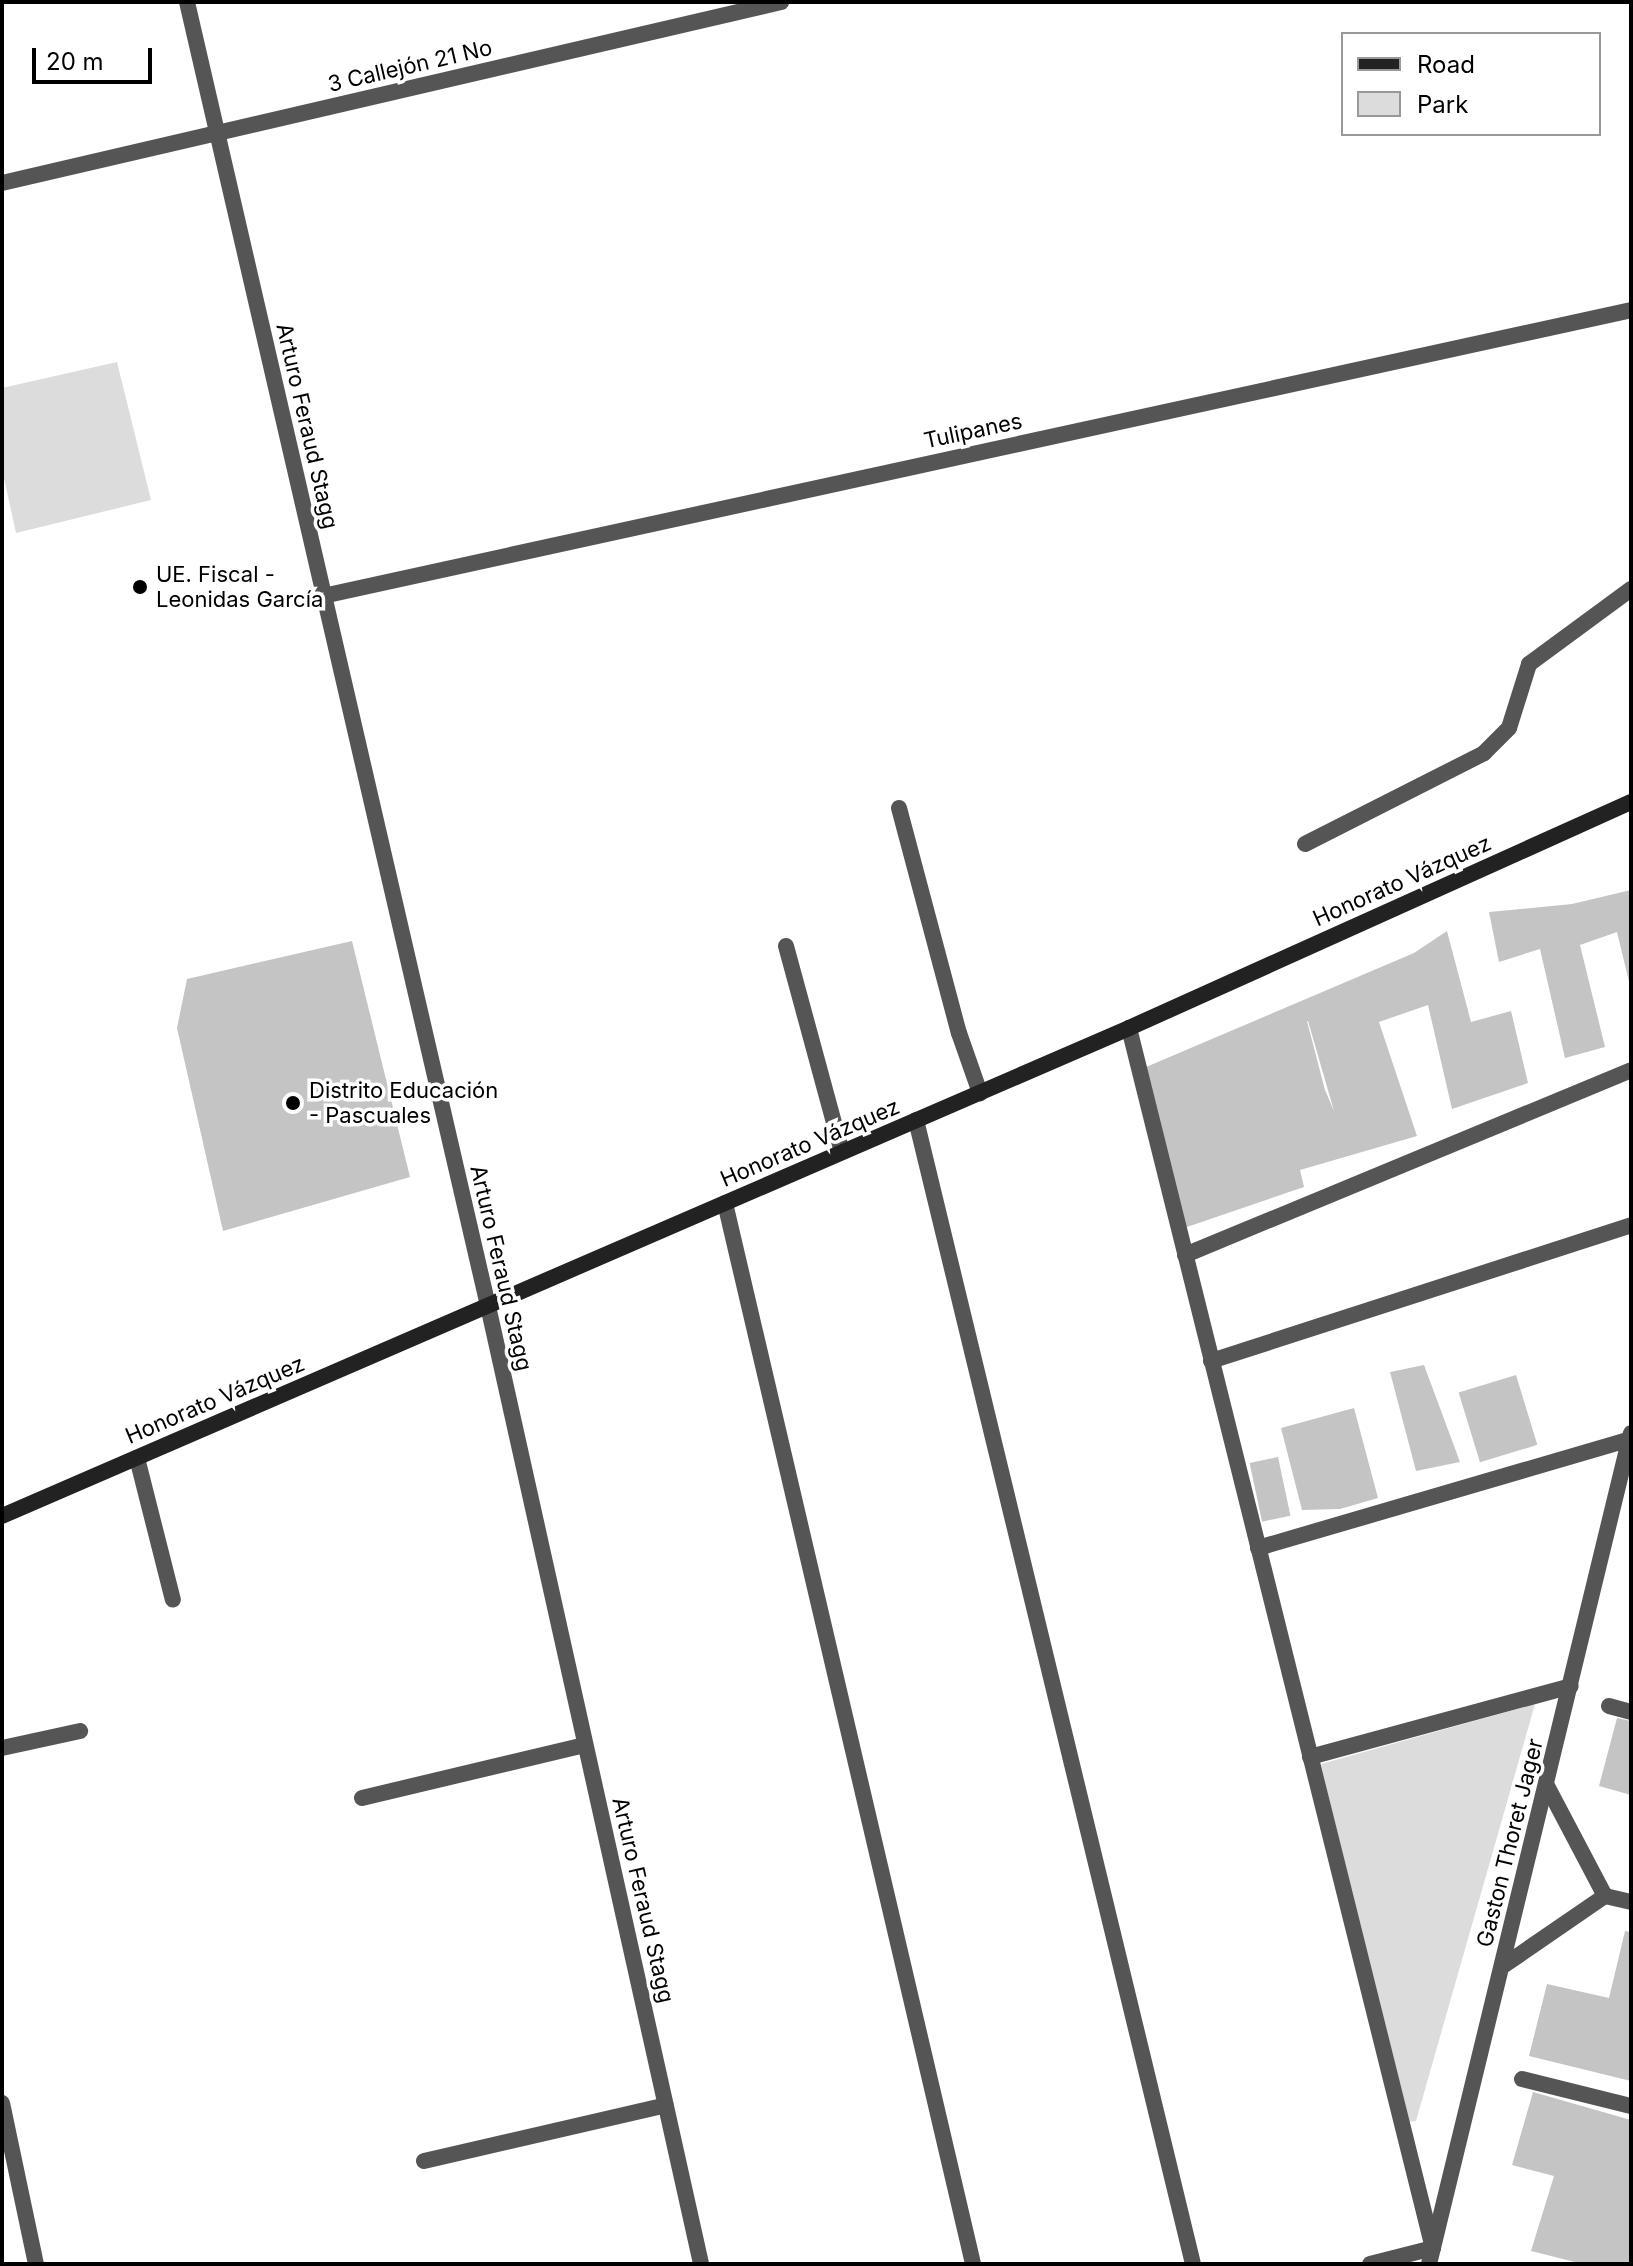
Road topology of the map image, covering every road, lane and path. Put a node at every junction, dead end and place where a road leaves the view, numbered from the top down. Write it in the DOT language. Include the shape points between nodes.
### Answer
graph roads {
  1 [pos="187,2"];
  2 [pos="781,2"];
  3 [pos="739,7"];
  4 [pos="218,134"];
  5 [pos="2,183"];
  6 [pos="1631,310"];
  7 [pos="1631,589"];
  8 [pos="323,596"];
  9 [pos="1631,802"];
  10 [pos="899,808"];
  11 [pos="1305,844"];
  12 [pos="786,946"];
  13 [pos="1129,1028"];
  14 [pos="1631,1070"];
  15 [pos="980,1093"];
  16 [pos="916,1120"];
  17 [pos="842,1152"];
  18 [pos="725,1203"];
  19 [pos="1631,1225"];
  20 [pos="1185,1255"];
  21 [pos="488,1306"];
  22 [pos="1211,1361"];
  23 [pos="1630,1436"];
  24 [pos="137,1458"];
  25 [pos="2,1516"];
  26 [pos="1258,1548"];
  27 [pos="173,1600"];
  28 [pos="1571,1686"];
  29 [pos="1609,1706"];
  30 [pos="1631,1712"];
  31 [pos="80,1731"];
  32 [pos="585,1745"];
  33 [pos="2,1748"];
  34 [pos="1310,1757"];
  35 [pos="1547,1786"];
  36 [pos="362,1798"];
  37 [pos="1605,1896"];
  38 [pos="1631,1902"];
  39 [pos="1503,1966"];
  40 [pos="1522,2079"];
  41 [pos="2,2103"];
  42 [pos="666,2105"];
  43 [pos="1631,2106"];
  44 [pos="424,2161"];
  45 [pos="1431,2256"];
  46 [pos="36,2264"];
  47 [pos="701,2264"];
  48 [pos="973,2264"];
  49 [pos="1193,2264"];
  50 [pos="1370,2264"];
  1 -- 4 [label="street, Arturo Feraud Stagg"];
  2 -- 3 [label="street, 3 Callejón 21 No"];
  3 -- 4 [label="street, 3 Callejón 21 No"];
  4 -- 5 [label="street, 3 Callejón 21 No"];
  4 -- 8 [label="street, Arturo Feraud Stagg"];
  6 -- 8 [label="street, Tulipanes"];
  7 -- 11 [label="street" via="1529,664 1509,728 1484,753"];
  8 -- 21 [label="street, Arturo Feraud Stagg"];
  9 -- 13 [label="street, Honorato Vázquez"];
  10 -- 15 [label="street"];
  12 -- 17 [label="street"];
  13 -- 15 [label="street, Honorato Vázquez"];
  13 -- 20 [label="street"];
  14 -- 20 [label="street"];
  15 -- 16 [label="street, Honorato Vázquez"];
  16 -- 17 [label="street, Honorato Vázquez"];
  16 -- 49 [label="street"];
  17 -- 18 [label="street, Honorato Vázquez"];
  18 -- 21 [label="street, Honorato Vázquez"];
  18 -- 48 [label="street"];
  19 -- 22 [label="street"];
  20 -- 22 [label="street"];
  21 -- 24 [label="street, Honorato Vázquez"];
  21 -- 32 [label="street, Arturo Feraud Stagg"];
  22 -- 26 [label="street"];
  23 -- 26 [label="street"];
  23 -- 28 [label="street, Gaston Thoret Jager"];
  24 -- 25 [label="street, Honorato Vázquez"];
  24 -- 27 [label="street"];
  26 -- 34 [label="street"];
  28 -- 34 [label="street"];
  28 -- 35 [label="street, Gaston Thoret Jager"];
  29 -- 30 [label="street"];
  31 -- 33 [label="street"];
  32 -- 36 [label="street"];
  32 -- 42 [label="street, Arturo Feraud Stagg"];
  34 -- 45 [label="street"];
  35 -- 37 [label="street"];
  35 -- 39 [label="street, Gaston Thoret Jager"];
  37 -- 38 [label="street"];
  37 -- 39 [label="street"];
  39 -- 45 [label="street, Gaston Thoret Jager"];
  40 -- 43 [label="street"];
  41 -- 46 [label="street"];
  42 -- 44 [label="street"];
  42 -- 47 [label="street, Arturo Feraud Stagg"];
  45 -- 50 [label="street"];
}
